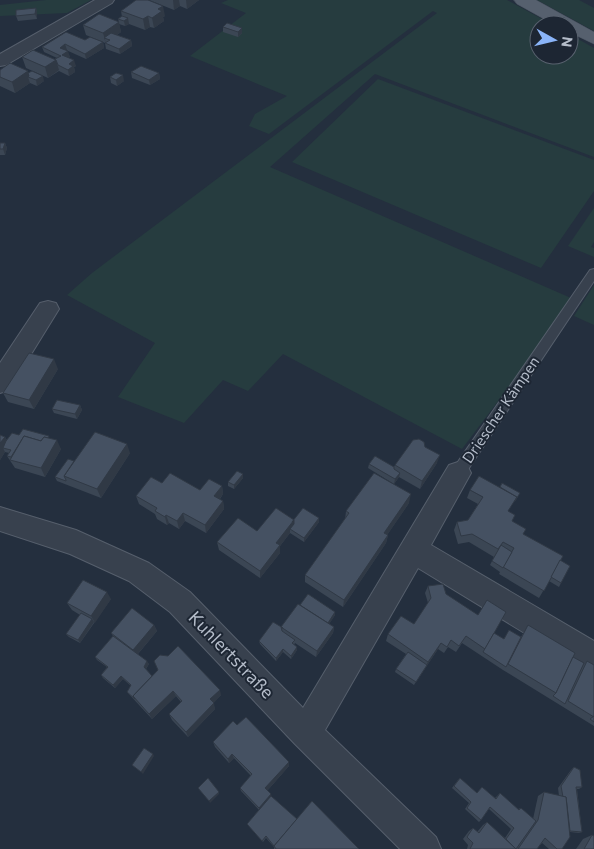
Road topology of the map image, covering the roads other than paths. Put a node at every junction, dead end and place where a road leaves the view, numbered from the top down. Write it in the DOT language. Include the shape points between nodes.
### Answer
graph roads {
  1 [pos="106,0"];
  2 [pos="522,0"];
  3 [pos="550,15"];
  4 [pos="579,31"];
  5 [pos="594,39"];
  6 [pos="0,61"];
  7 [pos="594,273"];
  8 [pos="48,309"];
  9 [pos="0,383"];
  10 [pos="458,473"];
  11 [pos="0,518"];
  12 [pos="412,549"];
  13 [pos="593,657"];
  14 [pos="306,733"];
  15 [pos="424,849"];
  1 -- 6 [label="street"];
  2 -- 3 [label="main road"];
  4 -- 5 [label="main road"];
  7 -- 10 [label="lane, Driescher Kämpen"];
  8 -- 9 [label="street"];
  10 -- 12 [label="street, Driescher Kämpen"];
  11 -- 14 [label="street, Kuhlertstraße" via="76,543 139,572 180,602"];
  12 -- 13 [label="street"];
  12 -- 14 [label="street, Driescher Kämpen"];
  14 -- 15 [label="street, Kuhlertstraße"];
}
